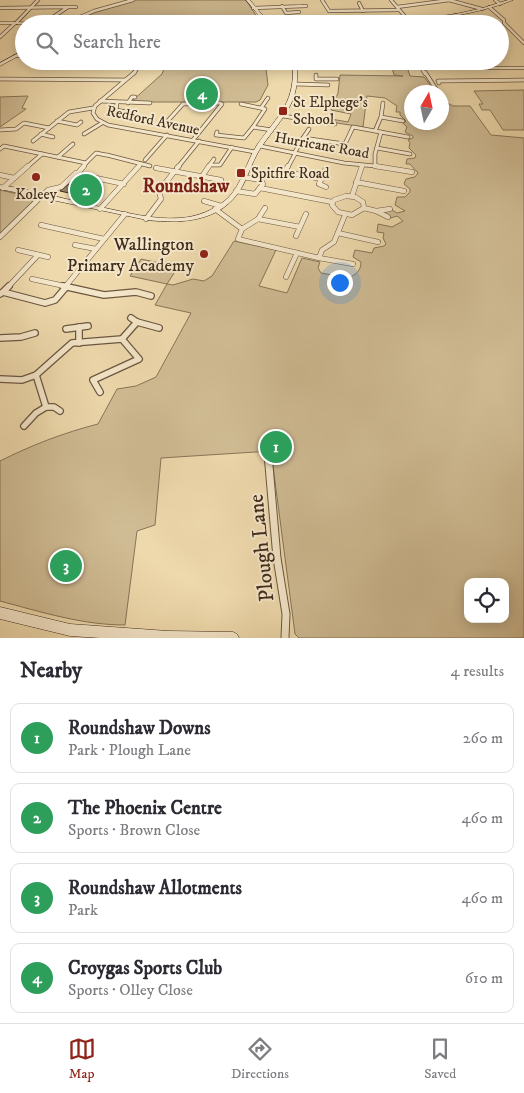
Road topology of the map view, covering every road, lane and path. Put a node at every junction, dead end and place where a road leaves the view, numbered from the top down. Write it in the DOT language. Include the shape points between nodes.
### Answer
graph roads {
  1 [pos="38,0"];
  2 [pos="116,0"];
  3 [pos="133,0"];
  4 [pos="248,0"];
  5 [pos="322,0"];
  6 [pos="391,0"];
  7 [pos="449,0"];
  8 [pos="495,0"];
  9 [pos="511,0"];
  10 [pos="359,3"];
  11 [pos="500,4"];
  12 [pos="32,6"];
  13 [pos="282,6"];
  14 [pos="302,6"];
  15 [pos="68,7"];
  16 [pos="76,7"];
  17 [pos="108,7"];
  18 [pos="489,7"];
  19 [pos="0,8"];
  20 [pos="253,8"];
  21 [pos="398,8"];
  22 [pos="482,9"];
  23 [pos="363,10"];
  24 [pos="299,12"];
  25 [pos="24,15"];
  26 [pos="56,15"];
  27 [pos="88,15"];
  28 [pos="259,15"];
  29 [pos="404,15"];
  30 [pos="455,15"];
  31 [pos="498,15"];
  32 [pos="0,23"];
  33 [pos="15,23"];
  34 [pos="15,24"];
  35 [pos="509,28"];
  36 [pos="0,37"];
  37 [pos="523,43"];
  38 [pos="15,56"];
  39 [pos="0,65"];
  40 [pos="509,68"];
  41 [pos="524,68"];
  42 [pos="134,70"];
  43 [pos="296,70"];
  44 [pos="423,70"];
  45 [pos="297,78"];
  46 [pos="0,79"];
  47 [pos="336,79"];
  48 [pos="125,80"];
  49 [pos="524,80"];
  50 [pos="439,83"];
  51 [pos="316,85"];
  52 [pos="328,85"];
  53 [pos="433,85"];
  54 [pos="135,97"];
  55 [pos="268,98"];
  56 [pos="100,101"];
  57 [pos="117,103"];
  58 [pos="128,103"];
  59 [pos="150,103"];
  60 [pos="383,103"];
  61 [pos="240,104"];
  62 [pos="93,108"];
  63 [pos="261,108"];
  64 [pos="136,114"];
  65 [pos="283,116"];
  66 [pos="381,118"];
  67 [pos="403,120"];
  68 [pos="57,121"];
  69 [pos="82,122"];
  70 [pos="102,123"];
  71 [pos="335,124"];
  72 [pos="253,127"];
  73 [pos="49,128"];
  74 [pos="309,129"];
  75 [pos="0,130"];
  76 [pos="272,130"];
  77 [pos="376,130"];
  78 [pos="199,132"];
  79 [pos="217,132"];
  80 [pos="382,132"];
  81 [pos="41,134"];
  82 [pos="84,134"];
  83 [pos="167,135"];
  84 [pos="53,137"];
  85 [pos="408,137"];
  86 [pos="304,138"];
  87 [pos="193,140"];
  88 [pos="33,141"];
  89 [pos="199,141"];
  90 [pos="73,144"];
  91 [pos="260,146"];
  92 [pos="1,147"];
  93 [pos="232,147"];
  94 [pos="377,148"];
  95 [pos="255,152"];
  96 [pos="295,153"];
  97 [pos="42,154"];
  98 [pos="410,154"];
  99 [pos="58,157"];
  100 [pos="214,159"];
  101 [pos="145,160"];
  102 [pos="86,163"];
  103 [pos="141,164"];
  104 [pos="210,165"];
  105 [pos="150,166"];
  106 [pos="362,166"];
  107 [pos="375,166"];
  108 [pos="156,168"];
  109 [pos="176,170"];
  110 [pos="326,170"];
  111 [pos="76,172"];
  112 [pos="285,172"];
  113 [pos="412,172"];
  114 [pos="0,175"];
  115 [pos="203,175"];
  116 [pos="242,177"];
  117 [pos="282,177"];
  118 [pos="14,178"];
  119 [pos="322,179"];
  120 [pos="221,180"];
  121 [pos="356,182"];
  122 [pos="124,184"];
  123 [pos="50,185"];
  124 [pos="61,187"];
  125 [pos="326,187"];
  126 [pos="2,188"];
  127 [pos="260,188"];
  128 [pos="236,191"];
  129 [pos="404,191"];
  130 [pos="42,196"];
  131 [pos="352,196"];
  132 [pos="204,201"];
  133 [pos="332,202"];
  134 [pos="218,208"];
  135 [pos="265,208"];
  136 [pos="364,208"];
  137 [pos="100,209"];
  138 [pos="390,209"];
  139 [pos="376,211"];
  140 [pos="125,214"];
  141 [pos="306,214"];
  142 [pos="345,215"];
  143 [pos="388,217"];
  144 [pos="146,219"];
  145 [pos="258,219"];
  146 [pos="41,225"];
  147 [pos="300,227"];
  148 [pos="242,229"];
  149 [pos="338,234"];
  150 [pos="296,236"];
  151 [pos="0,237"];
  152 [pos="104,239"];
  153 [pos="378,242"];
  154 [pos="75,245"];
  155 [pos="96,249"];
  156 [pos="18,250"];
  157 [pos="297,253"];
  158 [pos="38,255"];
  159 [pos="48,257"];
  160 [pos="319,258"];
  161 [pos="353,264"];
  162 [pos="286,277"];
  163 [pos="32,280"];
  164 [pos="66,288"];
  165 [pos="2,293"];
  166 [pos="151,296"];
  167 [pos="131,318"];
  168 [pos="137,322"];
  169 [pos="88,326"];
  170 [pos="79,327"];
  171 [pos="66,328"];
  172 [pos="159,328"];
  173 [pos="34,333"];
  174 [pos="0,338"];
  175 [pos="122,339"];
  176 [pos="79,343"];
  177 [pos="36,374"];
  178 [pos="0,379"];
  179 [pos="100,392"];
  180 [pos="46,407"];
  181 [pos="60,411"];
  182 [pos="24,426"];
  183 [pos="268,454"];
  184 [pos="0,613"];
  185 [pos="101,636"];
  186 [pos="233,638"];
  187 [pos="285,638"];
  1 -- 12 [label="street"];
  2 -- 17 [label="street"];
  3 -- 17 [label="street"];
  4 -- 20 [label="main road"];
  5 -- 23 [label="street" via="328,11"];
  6 -- 21 [label="street"];
  7 -- 21 [label="street"];
  7 -- 22 [label="street"];
  8 -- 11 [label="street"];
  9 -- 11 [label="main road"];
  10 -- 23 [label="street"];
  11 -- 18 [label="main road"];
  12 -- 15 [label="street"];
  12 -- 19 [label="street"];
  12 -- 25 [label="street"];
  13 -- 14 [label="street"];
  13 -- 20 [label="street"];
  13 -- 24 [label="street" via="285,12"];
  15 -- 16 [label="street"];
  15 -- 26 [label="street"];
  17 -- 27 [label="street"];
  18 -- 22 [label="main road"];
  18 -- 31 [label="street"];
  20 -- 28 [label="main road"];
  21 -- 23 [label="street"];
  21 -- 29 [label="street"];
  22 -- 30 [label="main road"];
  32 -- 33 [label="main road"];
  34 -- 36 [label="street"];
  35 -- 37 [label="street"];
  38 -- 39 [label="main road"];
  40 -- 41 [label="street"];
  42 -- 48 [label="street, Redford Avenue"];
  43 -- 45 [label="main road"];
  44 -- 53 [label="street"];
  45 -- 51 [label="street"];
  45 -- 65 [label="main road" via="292,100"];
  46 -- 48 [label="street"];
  47 -- 51 [label="street" via="316,77"];
  48 -- 56 [label="street, Redford Avenue"];
  49 -- 50 [label="street" via="453,80"];
  51 -- 52 [label="street"];
  54 -- 58 [label="street"];
  55 -- 63 [label="street"];
  56 -- 57 [label="street"];
  56 -- 62 [label="street, Redford Avenue"];
  57 -- 58 [label="street"];
  57 -- 64 [label="street" via="116,110"];
  58 -- 59 [label="street"];
  60 -- 66 [label="street"];
  61 -- 63 [label="street"];
  62 -- 68 [label="street" via="68,112"];
  62 -- 70 [label="street, Redford Avenue" via="94,116"];
  63 -- 72 [label="street" via="264,110"];
  65 -- 71 [label="street"];
  65 -- 76 [label="main road"];
  66 -- 67 [label="street"];
  66 -- 77 [label="street"];
  68 -- 69 [label="street" via="77,125"];
  68 -- 73 [label="street"];
  70 -- 82 [label="street"];
  70 -- 83 [label="street, Redford Avenue"];
  72 -- 76 [label="street"];
  72 -- 79 [label="street" via="244,138 216,135"];
  73 -- 75 [label="street" via="24,123 16,129"];
  73 -- 81 [label="street"];
  74 -- 86 [label="street"];
  76 -- 91 [label="main road"];
  77 -- 80 [label="street"];
  77 -- 86 [label="street" via="354,127 344,144"];
  78 -- 78 [label="street" via="221,103 183,104 164,125"];
  78 -- 87 [label="street"];
  80 -- 85 [label="street"];
  80 -- 94 [label="street, Hurricane Road"];
  81 -- 84 [label="street"];
  81 -- 88 [label="street"];
  83 -- 87 [label="street, Redford Avenue"];
  83 -- 101 [label="street"];
  86 -- 96 [label="street"];
  87 -- 89 [label="street, Redford Avenue"];
  89 -- 93 [label="street, Redford Avenue"];
  89 -- 109 [label="street"];
  90 -- 99 [label="street"];
  91 -- 95 [label="main road"];
  91 -- 96 [label="street, Hurricane Road"];
  92 -- 97 [label="street"];
  93 -- 95 [label="street, Redford Avenue"];
  93 -- 104 [label="street" via="220,165"];
  94 -- 98 [label="street"];
  94 -- 107 [label="street, Hurricane Road"];
  95 -- 116 [label="main road"];
  96 -- 106 [label="street, Hurricane Road"];
  96 -- 112 [label="street"];
  97 -- 99 [label="street"];
  97 -- 118 [label="street"];
  99 -- 102 [label="street"];
  100 -- 104 [label="street"];
  102 -- 103 [label="street" via="96,153"];
  102 -- 111 [label="street"];
  103 -- 105 [label="street"];
  103 -- 122 [label="street"];
  104 -- 115 [label="street"];
  106 -- 107 [label="street, Hurricane Road"];
  106 -- 121 [label="street"];
  107 -- 113 [label="street"];
  108 -- 109 [label="street"];
  109 -- 120 [label="street"];
  109 -- 144 [label="street" via="159,192 161,199"];
  110 -- 119 [label="street"];
  111 -- 122 [label="street"];
  111 -- 124 [label="street"];
  112 -- 117 [label="street"];
  112 -- 119 [label="street"];
  114 -- 118 [label="street"];
  116 -- 127 [label="street" via="261,181"];
  116 -- 128 [label="main road"];
  118 -- 126 [label="street"];
  119 -- 125 [label="street" via="319,184"];
  121 -- 129 [label="street"];
  121 -- 131 [label="street"];
  122 -- 137 [label="street"];
  123 -- 124 [label="street"];
  124 -- 130 [label="street" via="48,190"];
  126 -- 130 [label="main road"];
  127 -- 128 [label="street" via="254,194"];
  127 -- 133 [label="street"];
  128 -- 134 [label="main road"];
  130 -- 137 [label="main road"];
  130 -- 151 [label="street"];
  131 -- 133 [label="street" via="341,196"];
  131 -- 136 [label="street" via="363,202"];
  132 -- 134 [label="street"];
  133 -- 142 [label="street" via="336,211"];
  134 -- 144 [label="main road" via="180,220"];
  134 -- 148 [label="street"];
  135 -- 145 [label="street"];
  136 -- 139 [label="street"];
  136 -- 142 [label="street" via="358,214"];
  137 -- 140 [label="main road"];
  138 -- 139 [label="street"];
  139 -- 143 [label="street"];
  140 -- 144 [label="main road"];
  140 -- 152 [label="street"];
  141 -- 147 [label="street"];
  142 -- 149 [label="street"];
  145 -- 147 [label="street"];
  145 -- 148 [label="street"];
  146 -- 152 [label="street"];
  147 -- 150 [label="street"];
  148 -- 157 [label="street" via="238,239"];
  149 -- 153 [label="street"];
  149 -- 160 [label="street" via="334,242 322,250"];
  152 -- 155 [label="street"];
  154 -- 155 [label="street"];
  155 -- 164 [label="street"];
  156 -- 158 [label="street"];
  157 -- 160 [label="street"];
  157 -- 162 [label="street"];
  158 -- 159 [label="street"];
  158 -- 165 [label="street"];
  160 -- 161 [label="street"];
  163 -- 164 [label="street"];
  164 -- 165 [label="street" via="55,300 45,303"];
  164 -- 166 [label="street" via="104,295 136,292"];
  167 -- 168 [label="street"];
  168 -- 172 [label="street"];
  168 -- 175 [label="street"];
  169 -- 170 [label="street"];
  170 -- 171 [label="street"];
  170 -- 176 [label="street"];
  173 -- 174 [label="street"];
  175 -- 176 [label="street"];
  175 -- 179 [label="street" via="139,359 93,380"];
  176 -- 177 [label="street" via="72,343"];
  177 -- 178 [label="street" via="22,380"];
  177 -- 180 [label="street"];
  180 -- 181 [label="street"];
  180 -- 182 [label="street"];
  183 -- 187 [label="street, Plough Lane" via="279,572 287,616"];
  184 -- 185 [label="main road"];
  185 -- 186 [label="main road"];
}
